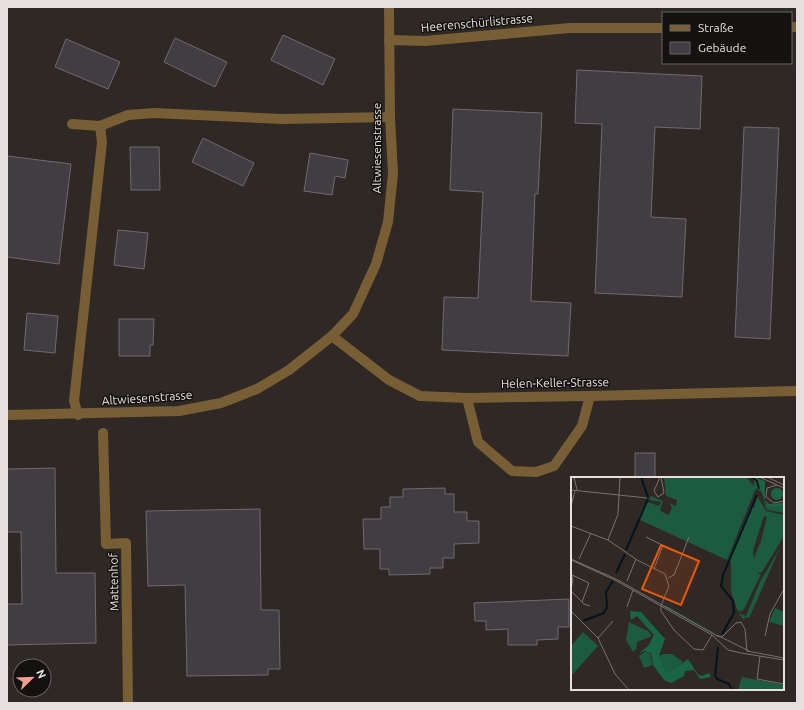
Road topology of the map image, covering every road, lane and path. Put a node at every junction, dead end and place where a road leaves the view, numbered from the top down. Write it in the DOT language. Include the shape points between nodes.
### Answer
graph roads {
  1 [pos="389,7"];
  2 [pos="662,28"];
  3 [pos="389,40"];
  4 [pos="390,117"];
  5 [pos="72,124"];
  6 [pos="100,126"];
  7 [pos="332,336"];
  8 [pos="797,391"];
  9 [pos="590,396"];
  10 [pos="467,398"];
  11 [pos="7,415"];
  12 [pos="78,415"];
  13 [pos="103,433"];
  14 [pos="128,703"];
  1 -- 3 [label="street, Altwiesenstrasse"];
  2 -- 3 [label="street, Heerenschürlistrasse" via="570,28 425,41"];
  3 -- 4 [label="street, Altwiesenstrasse"];
  4 -- 6 [label="street" via="282,119 154,113 128,115"];
  4 -- 7 [label="street, Altwiesenstrasse" via="393,174 388,222 376,264 353,314"];
  5 -- 6 [label="street"];
  6 -- 12 [label="street" via="102,142 74,401"];
  7 -- 10 [label="street, Helen-Keller-Strasse" via="389,380 420,396"];
  7 -- 12 [label="street, Altwiesenstrasse" via="288,370 257,389 221,403 179,411"];
  8 -- 9 [label="street, Helen-Keller-Strasse"];
  9 -- 10 [label="street, Helen-Keller-Strasse"];
  9 -- 10 [label="street" via="582,426 554,466 536,472 512,471 478,442"];
  11 -- 12 [label="street, Altwiesenstrasse"];
  13 -- 14 [label="street, Mattenhof" via="106,544 126,543"];
}
